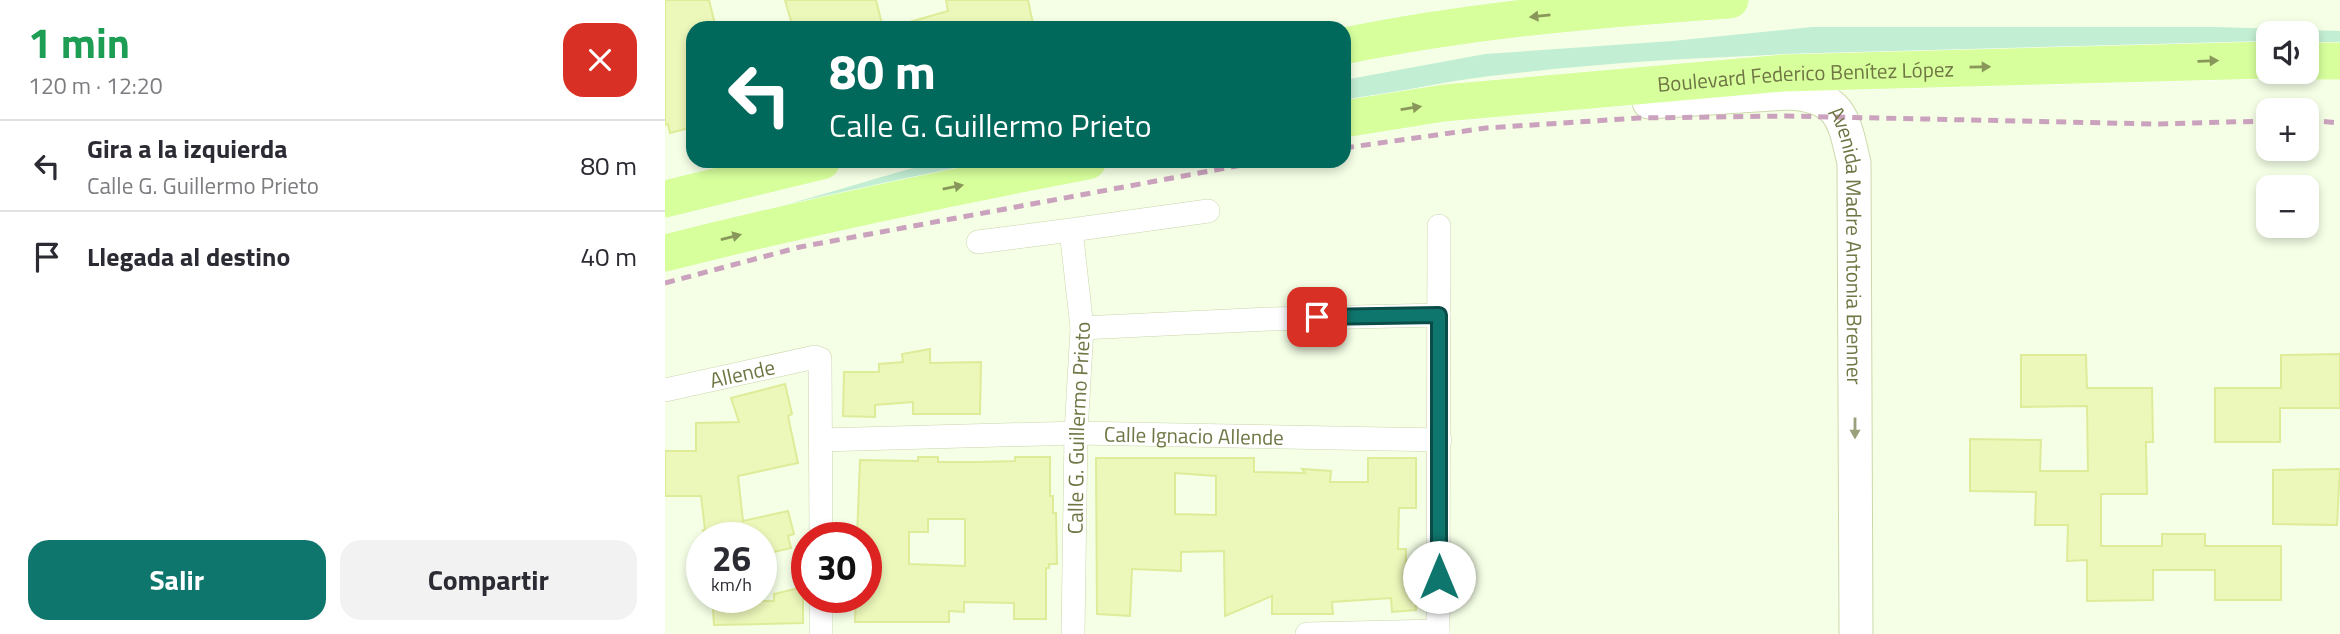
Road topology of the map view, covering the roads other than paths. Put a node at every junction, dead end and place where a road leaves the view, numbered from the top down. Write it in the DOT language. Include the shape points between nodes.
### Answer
graph roads {
  1 [pos="1730,0"];
  2 [pos="1351,45"];
  3 [pos="2256,60"];
  4 [pos="2319,61"];
  5 [pos="2340,61"];
  6 [pos="1507,98"];
  7 [pos="1351,118"];
  8 [pos="793,168"];
  9 [pos="1052,168"];
  10 [pos="665,199"];
  11 [pos="1208,211"];
  12 [pos="1439,226"];
  13 [pos="1071,230"];
  14 [pos="978,242"];
  15 [pos="665,253"];
  16 [pos="1439,315"];
  17 [pos="1082,328"];
  18 [pos="665,390"];
  19 [pos="1076,433"];
  20 [pos="821,440"];
  21 [pos="1440,440"];
  22 [pos="821,522"];
  23 [pos="821,613"];
  24 [pos="1438,633"];
  25 [pos="821,634"];
  26 [pos="1073,634"];
  27 [pos="1307,634"];
  28 [pos="1856,634"];
  1 -- 2 [label="main road, one-way" via="1485,22"];
  6 -- 3 [label="main road, Boulevard Federico Benítez López, one-way" via="1783,73"];
  4 -- 5 [label="main road"];
  7 -- 6 [label="main road, Boulevard Federico Benítez López, one-way"];
  6 -- 28 [label="street, Avenida Madre Antonia Brenner, one-way" via="1562,106 1807,94 1821,99 1843,118 1854,163"];
  8 -- 10 [label="main road"];
  15 -- 9 [label="main road, one-way"];
  11 -- 13 [label="street"];
  12 -- 16 [label="street"];
  13 -- 14 [label="street"];
  13 -- 17 [label="street"];
  16 -- 17 [label="street, Calle G. Guillermo Prieto"];
  16 -- 21 [label="street"];
  17 -- 19 [label="street, Calle G. Guillermo Prieto"];
  18 -- 20 [label="street, Allende" via="815,357 820,359"];
  19 -- 20 [label="street, Calle Ignacio Allende"];
  19 -- 21 [label="street, Calle Ignacio Allende"];
  19 -- 26 [label="street, Calle G. Guillermo Prieto"];
  20 -- 22 [label="street"];
  21 -- 24 [label="street"];
  23 -- 25 [label="street"];
  24 -- 27 [label="street"];
}
